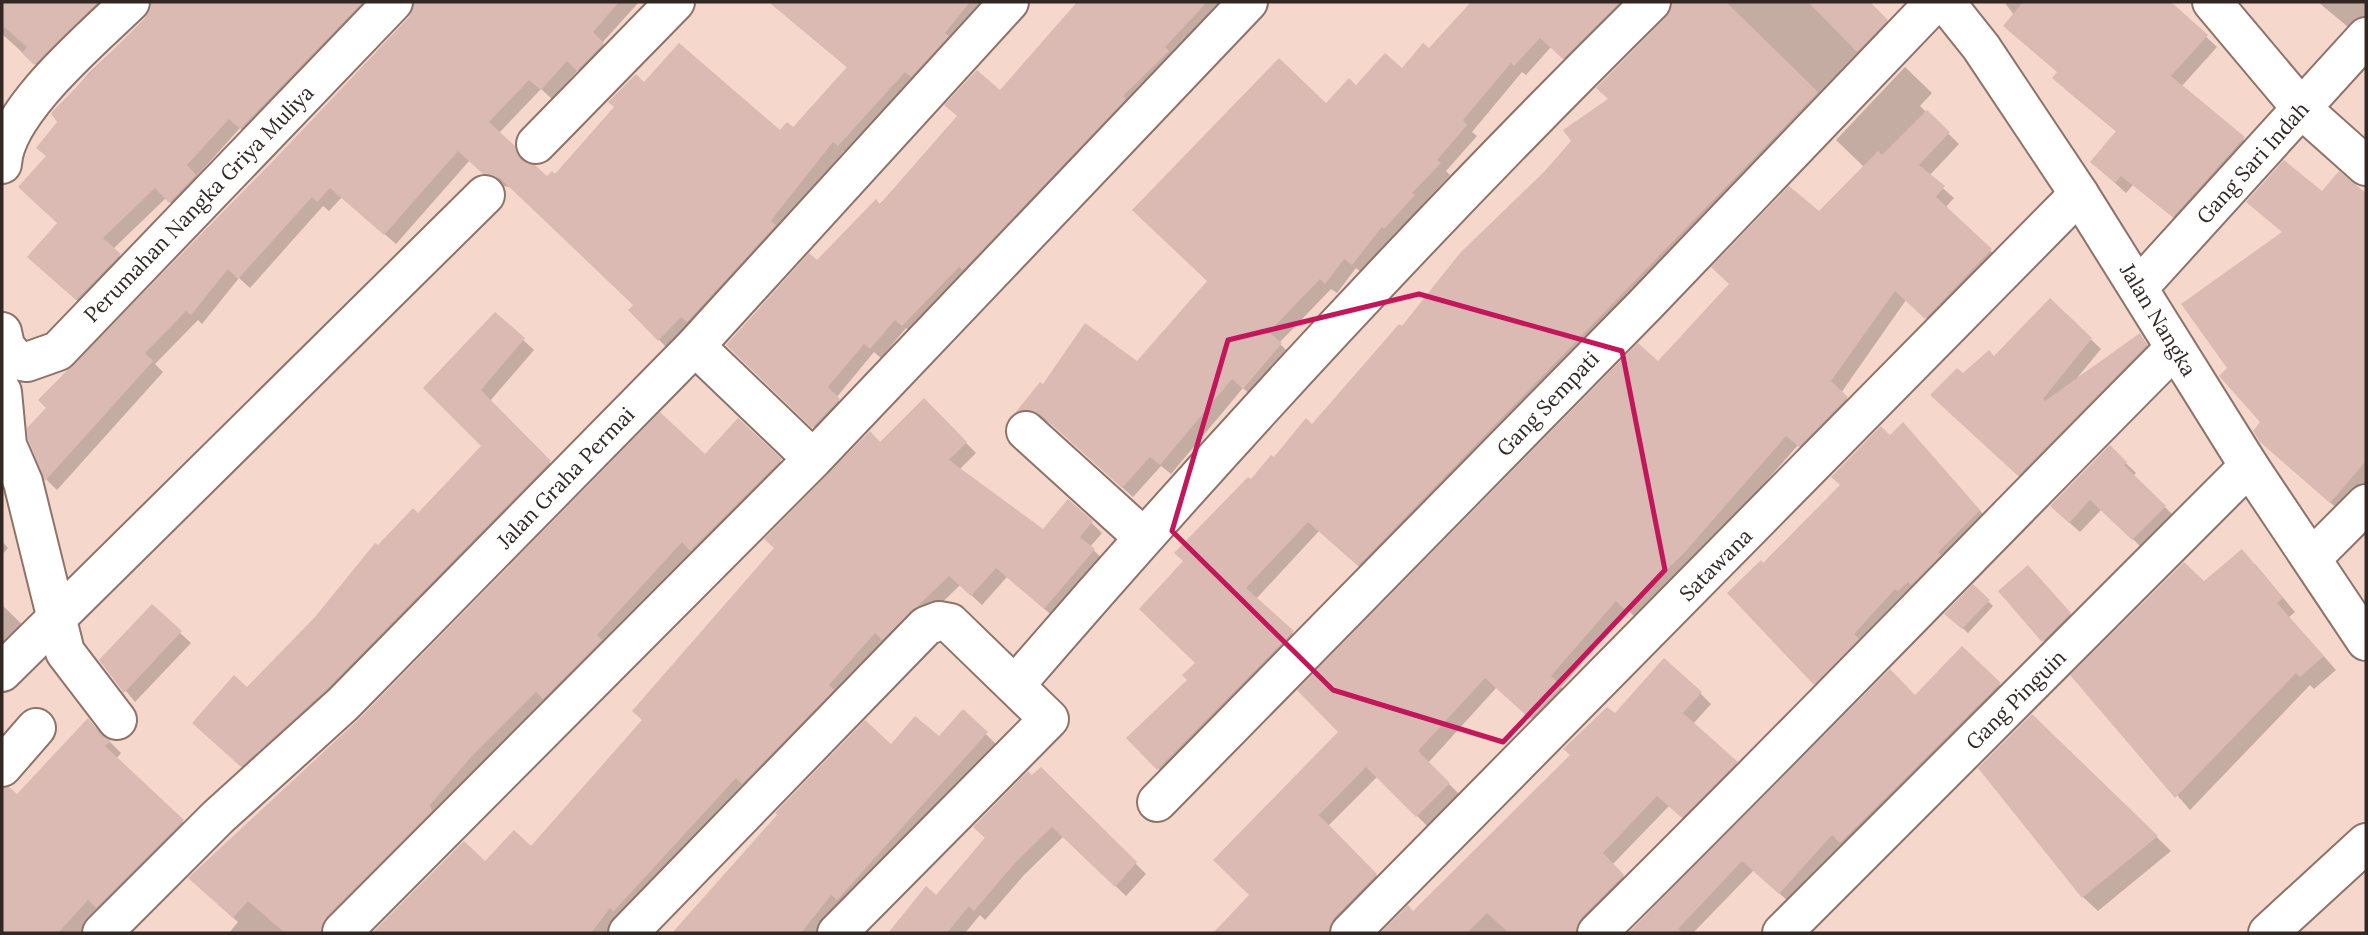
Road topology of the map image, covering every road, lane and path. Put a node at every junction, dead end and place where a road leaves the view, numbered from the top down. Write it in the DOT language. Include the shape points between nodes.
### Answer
graph roads {
  1 [pos="130,2"];
  2 [pos="393,2"];
  3 [pos="675,2"];
  4 [pos="1009,2"];
  5 [pos="1248,2"];
  6 [pos="1651,2"];
  7 [pos="1935,2"];
  8 [pos="1945,2"];
  9 [pos="2212,2"];
  10 [pos="2366,37"];
  11 [pos="2302,109"];
  12 [pos="536,144"];
  13 [pos="2,164"];
  14 [pos="2366,166"];
  15 [pos="2079,194"];
  16 [pos="485,195"];
  17 [pos="2139,287"];
  18 [pos="2,332"];
  19 [pos="695,346"];
  20 [pos="2174,349"];
  21 [pos="2,394"];
  22 [pos="1026,431"];
  23 [pos="813,459"];
  24 [pos="2249,466"];
  25 [pos="2366,504"];
  26 [pos="1143,537"];
  27 [pos="2312,558"];
  28 [pos="59,618"];
  29 [pos="2366,641"];
  30 [pos="2,672"];
  31 [pos="1016,684"];
  32 [pos="117,720"];
  33 [pos="36,728"];
  34 [pos="2,767"];
  35 [pos="1157,802"];
  36 [pos="2366,843"];
  37 [pos="342,932"];
  38 [pos="102,933"];
  39 [pos="628,933"];
  40 [pos="837,933"];
  41 [pos="1350,933"];
  42 [pos="1597,933"];
  43 [pos="1782,933"];
  44 [pos="2268,933"];
  1 -- 13 [label="street" via="66,64 16,122 3,149"];
  2 -- 18 [label="street, Perumahan Nangka Griya Muliya" via="58,351 27,362 16,360 5,346"];
  3 -- 12 [label="street"];
  4 -- 19 [label="street, Jalan Graha Permai"];
  5 -- 23 [label="street"];
  6 -- 26 [label="street" via="1400,258"];
  7 -- 35 [label="street, Gang Sempati"];
  8 -- 15 [label="street, Jalan Nangka" via="1981,47"];
  9 -- 11 [label="street"];
  10 -- 11 [label="street, Gang Sari Indah"];
  11 -- 14 [label="street"];
  11 -- 17 [label="street, Gang Sari Indah"];
  15 -- 17 [label="street, Jalan Nangka"];
  15 -- 41 [label="street, Satawana"];
  16 -- 28 [label="street"];
  17 -- 20 [label="street, Jalan Nangka"];
  19 -- 23 [label="street"];
  19 -- 38 [label="street, Jalan Graha Permai" via="343,704 218,817"];
  20 -- 24 [label="street, Jalan Nangka"];
  20 -- 42 [label="street"];
  21 -- 28 [label="street" via="7,445 23,482"];
  22 -- 26 [label="street"];
  23 -- 37 [label="street"];
  24 -- 27 [label="street, Jalan Nangka"];
  24 -- 43 [label="street, Gang Pinguin"];
  25 -- 27 [label="street"];
  26 -- 31 [label="street"];
  27 -- 29 [label="street, Jalan Nangka"];
  28 -- 30 [label="street"];
  28 -- 32 [label="street" via="65,652"];
  31 -- 39 [label="street" via="950,623 926,626"];
  31 -- 40 [label="street" via="1049,719"];
  33 -- 34 [label="street"];
  36 -- 44 [label="street"];
}
